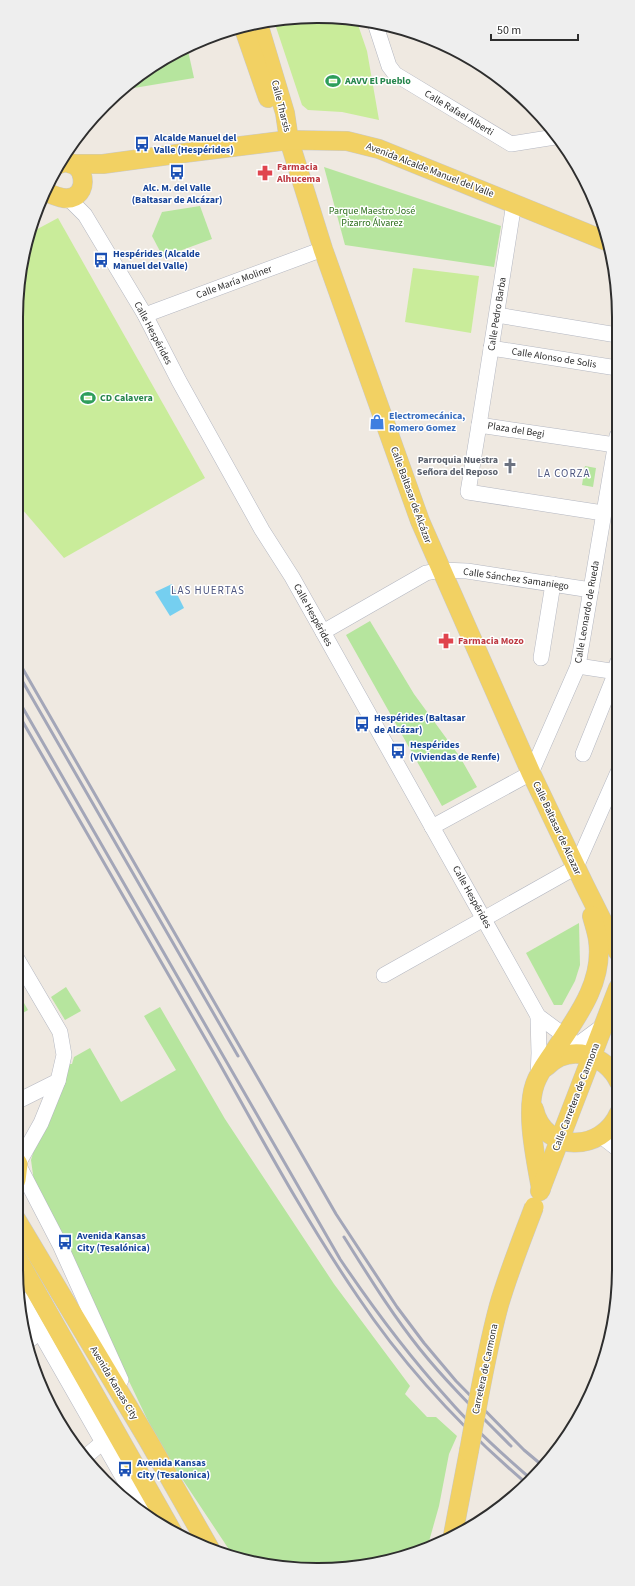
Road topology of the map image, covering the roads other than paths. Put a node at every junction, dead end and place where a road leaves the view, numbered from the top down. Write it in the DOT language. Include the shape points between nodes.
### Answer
graph roads {
  1 [pos="260,29"];
  2 [pos="380,30"];
  3 [pos="244,32"];
  4 [pos="550,137"];
  5 [pos="289,140"];
  6 [pos="67,163"];
  7 [pos="66,164"];
  8 [pos="103,164"];
  9 [pos="83,185"];
  10 [pos="53,193"];
  11 [pos="514,203"];
  12 [pos="85,215"];
  13 [pos="601,238"];
  14 [pos="323,249"];
  15 [pos="145,315"];
  16 [pos="497,315"];
  17 [pos="612,334"];
  18 [pos="492,348"];
  19 [pos="612,367"];
  20 [pos="479,425"];
  21 [pos="612,440"];
  22 [pos="612,484"];
  23 [pos="603,513"];
  24 [pos="441,570"];
  25 [pos="553,584"];
  26 [pos="591,590"];
  27 [pos="323,632"];
  28 [pos="541,658"];
  29 [pos="578,666"];
  30 [pos="612,669"];
  31 [pos="612,682"];
  32 [pos="583,754"];
  33 [pos="531,773"];
  34 [pos="612,788"];
  35 [pos="432,826"];
  36 [pos="580,875"];
  37 [pos="484,918"];
  38 [pos="612,940"];
  39 [pos="23,969"];
  40 [pos="384,975"];
  41 [pos="612,1004"];
  42 [pos="580,1012"];
  43 [pos="538,1016"];
  44 [pos="578,1046"];
  45 [pos="612,1072"];
  46 [pos="538,1078"];
  47 [pos="58,1080"];
  48 [pos="23,1098"];
  49 [pos="532,1102"];
  50 [pos="612,1125"];
  51 [pos="601,1136"];
  52 [pos="560,1140"];
  53 [pos="579,1143"];
  54 [pos="612,1145"];
  55 [pos="23,1157"];
  56 [pos="23,1179"];
  57 [pos="542,1186"];
  58 [pos="534,1207"];
  59 [pos="23,1231"];
  60 [pos="23,1268"];
  61 [pos="26,1308"];
  62 [pos="40,1332"];
  63 [pos="32,1338"];
  64 [pos="148,1440"];
  65 [pos="102,1442"];
  66 [pos="89,1454"];
  67 [pos="136,1500"];
  68 [pos="167,1522"];
  69 [pos="454,1530"];
  70 [pos="206,1541"];
  1 -- 5 [label="main road, Calle Tharsis" via="285,113"];
  2 -- 4 [label="street, Calle Rafael Alberti" via="389,66 395,74 511,144"];
  3 -- 5 [label="main road, Calle Tharsis" via="276,118"];
  5 -- 8 [label="main road, Avenida Alcalde Manuel del Valle"];
  5 -- 11 [label="main road, Avenida Alcalde Manuel del Valle" via="347,141 379,149"];
  5 -- 14 [label="main road, Calle Baltasar de Alcázar"];
  6 -- 8 [label="main road, Avenida Alcalde Manuel del Valle"];
  7 -- 9 [label="main road" via="80,170"];
  8 -- 9 [label="main road"];
  9 -- 10 [label="main road" via="75,196"];
  9 -- 12 [label="street, Calle Hespérides"];
  10 -- 12 [label="street, Calle Hespérides" via="72,202"];
  11 -- 13 [label="main road, Avenida Alcalde Manuel del Valle"];
  11 -- 16 [label="street, Calle Pedro Barba"];
  12 -- 15 [label="street, Calle Hespérides"];
  14 -- 15 [label="street, Calle María Moliner"];
  14 -- 24 [label="main road, Calle Baltasar de Alcázar" via="420,521"];
  15 -- 27 [label="street, Calle Hespérides" via="259,524"];
  16 -- 17 [label="street"];
  16 -- 18 [label="street, Calle Pedro Barba"];
  18 -- 19 [label="street, Calle Alonso de Solis"];
  18 -- 20 [label="street, Calle Pedro Barba"];
  20 -- 21 [label="street, Plaza del Begi"];
  20 -- 23 [label="street, Plaza del Begi" via="468,492"];
  22 -- 23 [label="street, Plaza del Begi"];
  23 -- 26 [label="street, Calle Leonardo de Rueda"];
  24 -- 25 [label="street, Calle Sánchez Samaniego" via="467,571"];
  24 -- 27 [label="street, Calle Sánchez Samaniego" via="426,573"];
  24 -- 33 [label="main road, Calle Baltasar de Alcázar"];
  25 -- 26 [label="street, Calle Sánchez Samaniego"];
  25 -- 28 [label="street"];
  26 -- 29 [label="street, Calle Leonardo de Rueda"];
  27 -- 35 [label="street, Calle Hespérides"];
  29 -- 30 [label="street"];
  29 -- 33 [label="street, Calle Leonardo de Rueda"];
  31 -- 32 [label="street"];
  33 -- 35 [label="street"];
  33 -- 36 [label="main road, Calle Baltasar de Alcazar"];
  34 -- 36 [label="street"];
  35 -- 37 [label="street, Calle Hespérides"];
  36 -- 37 [label="street"];
  36 -- 38 [label="main road"];
  36 -- 42 [label="main road" via="598,941 598,963 592,990"];
  37 -- 40 [label="street"];
  37 -- 43 [label="street, Calle Hespérides"];
  39 -- 47 [label="street" via="60,1032 64,1055"];
  41 -- 44 [label="main road, Calle Carretera de Carmona" via="604,1025"];
  42 -- 43 [label="street" via="563,1023"];
  42 -- 44 [label="main road"];
  43 -- 44 [label="street"];
  43 -- 46 [label="street"];
  44 -- 45 [label="main road" via="607,1065"];
  44 -- 46 [label="main road"];
  44 -- 46 [label="main road" via="577,1054 562,1056 548,1065"];
  44 -- 52 [label="main road, Calle Carretera de Carmona"];
  46 -- 49 [label="main road"];
  47 -- 48 [label="street"];
  47 -- 55 [label="street" via="41,1123"];
  49 -- 52 [label="main road" via="541,1125"];
  49 -- 57 [label="main road" via="535,1161"];
  50 -- 51 [label="main road"];
  51 -- 53 [label="main road"];
  51 -- 54 [label="street"];
  52 -- 53 [label="main road"];
  52 -- 57 [label="main road, Calle Carretera de Carmona"];
  53 -- 57 [label="main road" via="563,1154"];
  56 -- 64 [label="street" via="60,1245"];
  57 -- 58 [label="main road, Calle Carretera de Carmona"];
  58 -- 69 [label="main road, Carretera de Carmona, bridge" via="499,1305 483,1373"];
  59 -- 64 [label="main road, Avenida Kansas City"];
  60 -- 68 [label="main road"];
  61 -- 62 [label="street"];
  62 -- 63 [label="street"];
  62 -- 65 [label="street"];
  64 -- 70 [label="main road, Avenida Kansas City"];
  65 -- 66 [label="street"];
  65 -- 67 [label="street"];
}
